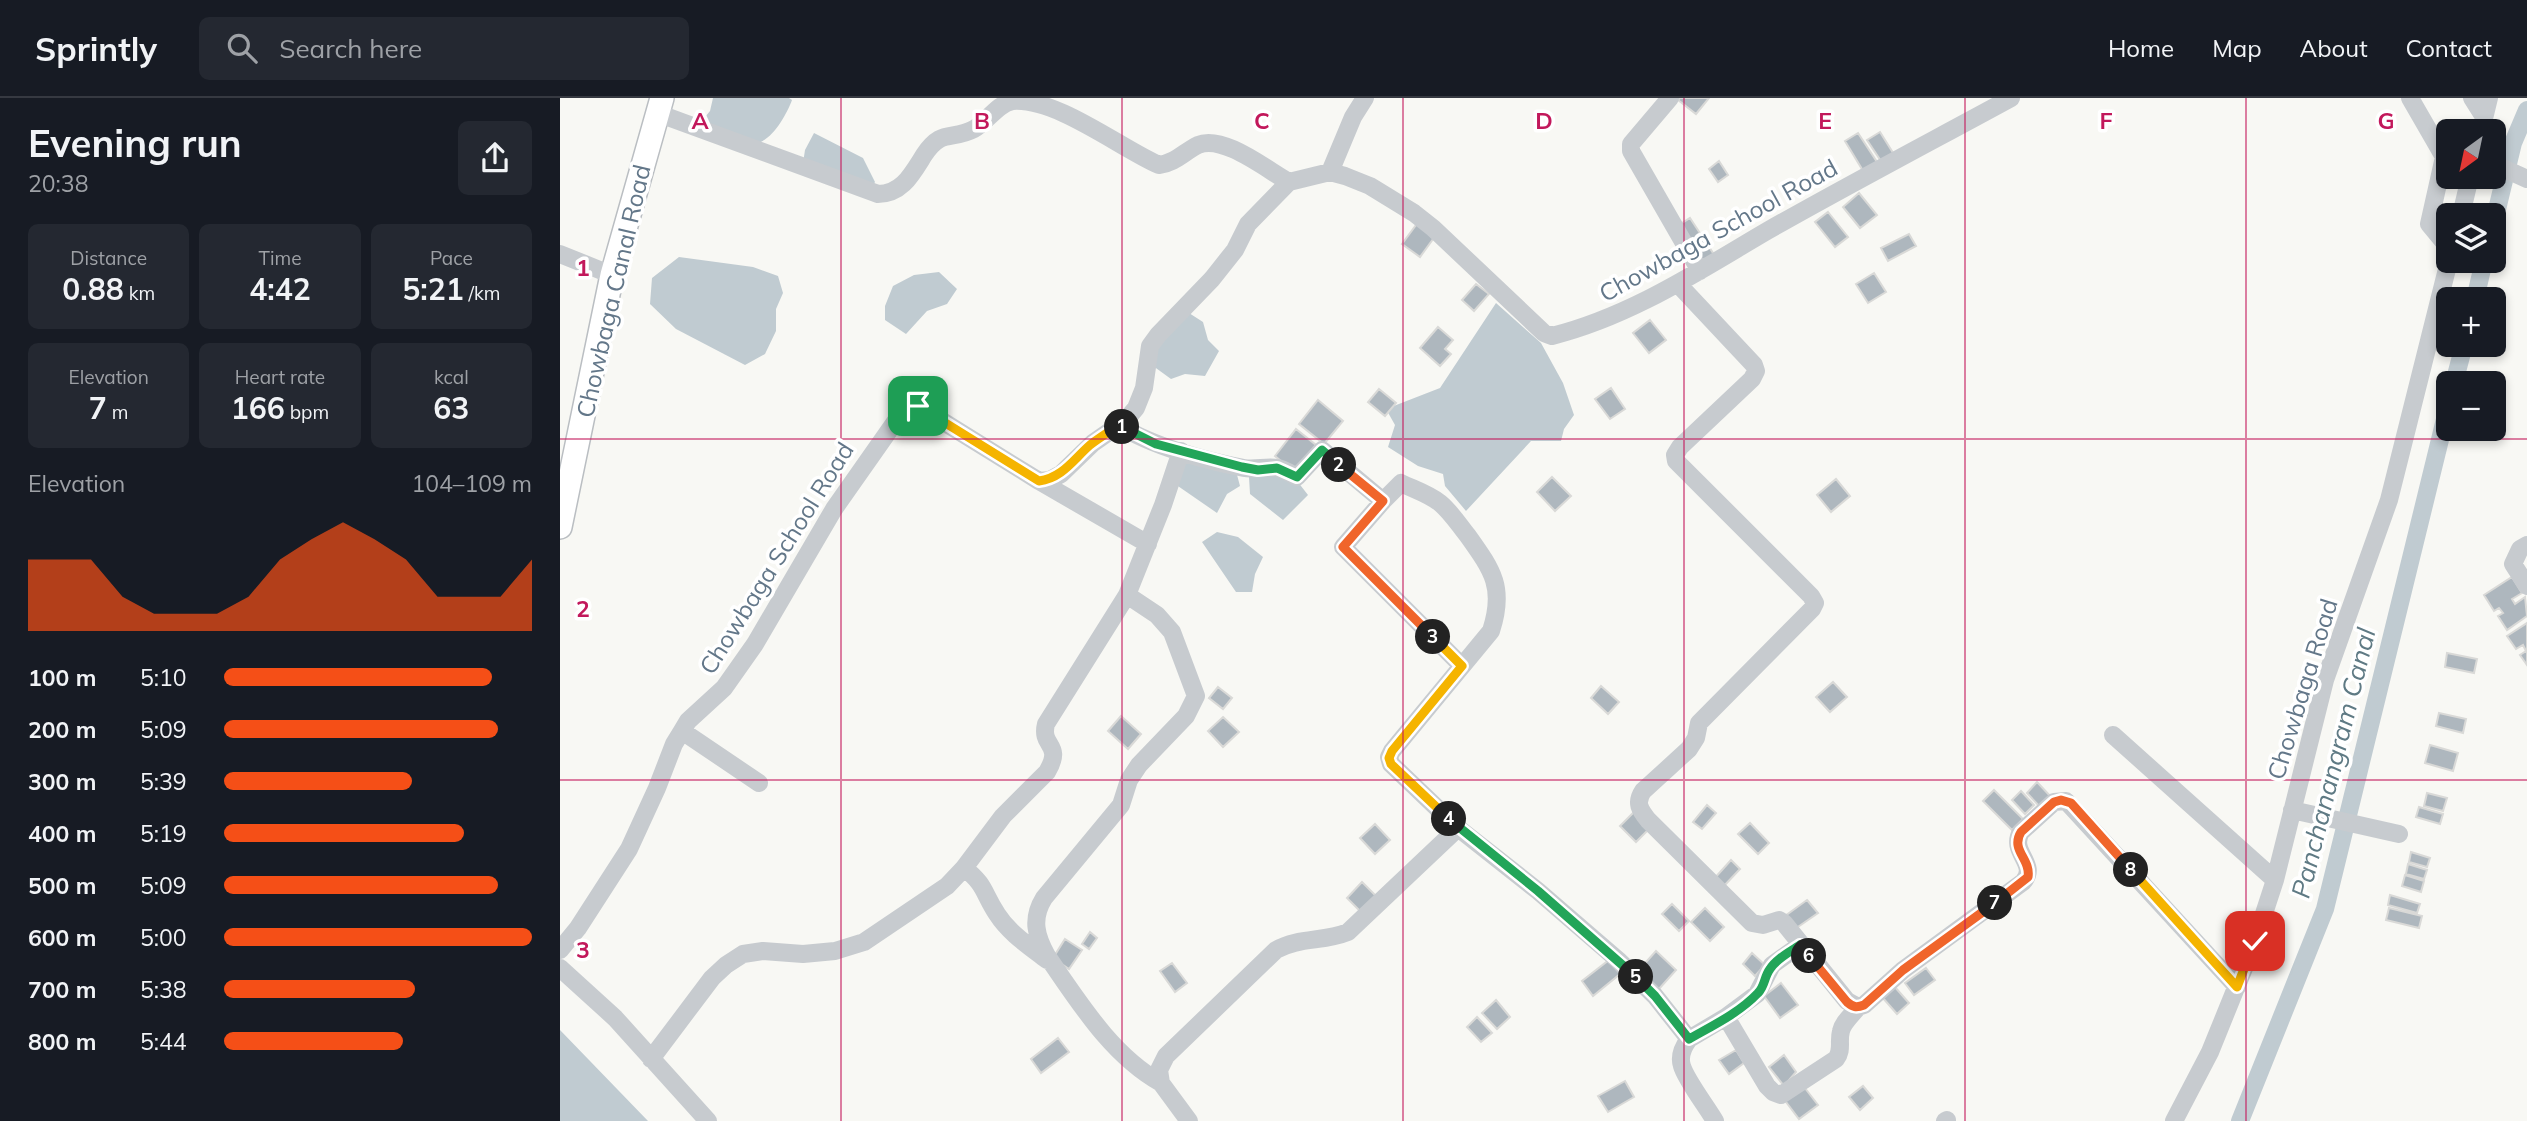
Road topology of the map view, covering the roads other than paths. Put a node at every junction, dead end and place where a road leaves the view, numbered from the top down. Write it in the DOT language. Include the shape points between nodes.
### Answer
graph roads {
  1 [pos="1365,98"];
  2 [pos="1670,98"];
  3 [pos="2011,98"];
  4 [pos="2410,98"];
  5 [pos="2472,98"];
  6 [pos="2489,98"];
  7 [pos="659,105"];
  8 [pos="2480,119"];
  9 [pos="2483,119"];
  10 [pos="2506,169"];
  11 [pos="1329,172"];
  12 [pos="2527,179"];
  13 [pos="1289,182"];
  14 [pos="2436,232"];
  15 [pos="560,254"];
  16 [pos="1700,271"];
  17 [pos="2446,273"];
  18 [pos="612,275"];
  19 [pos="1678,284"];
  20 [pos="1119,425"];
  21 [pos="1181,451"];
  22 [pos="1039,481"];
  23 [pos="1383,501"];
  24 [pos="560,527"];
  25 [pos="1148,544"];
  26 [pos="2527,545"];
  27 [pos="2527,586"];
  28 [pos="1127,596"];
  29 [pos="1462,666"];
  30 [pos="682,731"];
  31 [pos="2113,735"];
  32 [pos="759,783"];
  33 [pos="2292,810"];
  34 [pos="1458,828"];
  35 [pos="2399,834"];
  36 [pos="964,868"];
  37 [pos="2274,880"];
  38 [pos="1800,945"];
  39 [pos="560,950"];
  40 [pos="1053,965"];
  41 [pos="560,968"];
  42 [pos="2237,987"];
  43 [pos="1858,1007"];
  44 [pos="1726,1017"];
  45 [pos="1689,1039"];
  46 [pos="651,1059"];
  47 [pos="1161,1083"];
  48 [pos="1182,1118"];
  49 [pos="708,1121"];
  50 [pos="1715,1121"];
  51 [pos="2174,1121"];
  1 -- 11 [label="street"];
  2 -- 16 [label="street" via="1631,144 1631,151"];
  3 -- 16 [label="street, Chowbaga School Road"];
  4 -- 14 [label="street" via="2444,158 2429,223"];
  5 -- 8 [label="street"];
  6 -- 9 [label="street"];
  7 -- 13 [label="street" via="878,194 891,194 902,187 936,141 975,128 1014,100 1058,108 1159,165 1169,164 1198,145 1222,143"];
  7 -- 18 [label="main road, Chowbaga Canal Road"];
  10 -- 12 [label="street"];
  11 -- 13 [label="street"];
  11 -- 19 [label="street, Chowbaga School Road" via="1370,186 1414,213 1547,335 1609,318"];
  13 -- 20 [label="street" via="1248,224 1212,279 1150,346 1144,388 1136,408"];
  15 -- 18 [label="street"];
  16 -- 19 [label="street, Chowbaga School Road"];
  17 -- 33 [label="street, Chowbaga Road" via="2389,500 2325,680"];
  18 -- 24 [label="main road, Chowbaga Canal Road"];
  19 -- 38 [label="street" via="1756,371 1681,447 1676,461 1815,603 1699,723 1694,743 1643,792 1639,808 1752,923 1763,925 1779,919"];
  20 -- 21 [label="street"];
  20 -- 22 [label="street" via="1061,474"];
  21 -- 23 [label="street" via="1258,470 1277,468 1297,477 1322,450"];
  21 -- 25 [label="street"];
  22 -- 25 [label="street"];
  22 -- 30 [label="street, Chowbaga School Road" via="948,422 918,406 909,408 834,509 780,604 724,688"];
  23 -- 29 [label="street" via="1343,547"];
  23 -- 29 [label="street" via="1401,483 1438,501 1488,564 1498,609 1491,631"];
  25 -- 28 [label="street"];
  26 -- 27 [label="street" via="2520,549 2514,564"];
  28 -- 36 [label="street" via="1046,724 1045,737 1055,758 1047,772 1003,816"];
  28 -- 40 [label="street" via="1157,615 1172,632 1196,696 1186,716 1139,765 1121,805 1038,909 1035,926"];
  29 -- 34 [label="street" via="1389,758"];
  30 -- 32 [label="street"];
  30 -- 39 [label="street, Chowbaga School Road" via="629,849"];
  31 -- 37 [label="street"];
  33 -- 35 [label="street"];
  33 -- 37 [label="street, Chowbaga Road"];
  34 -- 45 [label="street" via="1618,960"];
  34 -- 47 [label="street" via="1348,932 1290,942 1276,950 1166,1056 1159,1070"];
  36 -- 40 [label="street" via="979,880 1008,928"];
  36 -- 46 [label="street" via="947,886 864,942 835,951 743,954 712,978"];
  37 -- 42 [label="street, Chowbaga Road"];
  38 -- 43 [label="street" via="1847,1002"];
  38 -- 44 [label="street" via="1773,965 1757,994"];
  40 -- 47 [label="street" via="1116,1048"];
  41 -- 46 [label="street" via="615,1018"];
  42 -- 43 [label="street" via="2071,803 2061,800 2017,839 2028,877"];
  42 -- 51 [label="street, Chowbaga Road"];
  43 -- 44 [label="street" via="1842,1026 1841,1052 1836,1059 1782,1095 1767,1086"];
  44 -- 45 [label="street"];
  45 -- 50 [label="street" via="1681,1054 1682,1066"];
  46 -- 49 [label="street"];
  47 -- 48 [label="street"];
}
